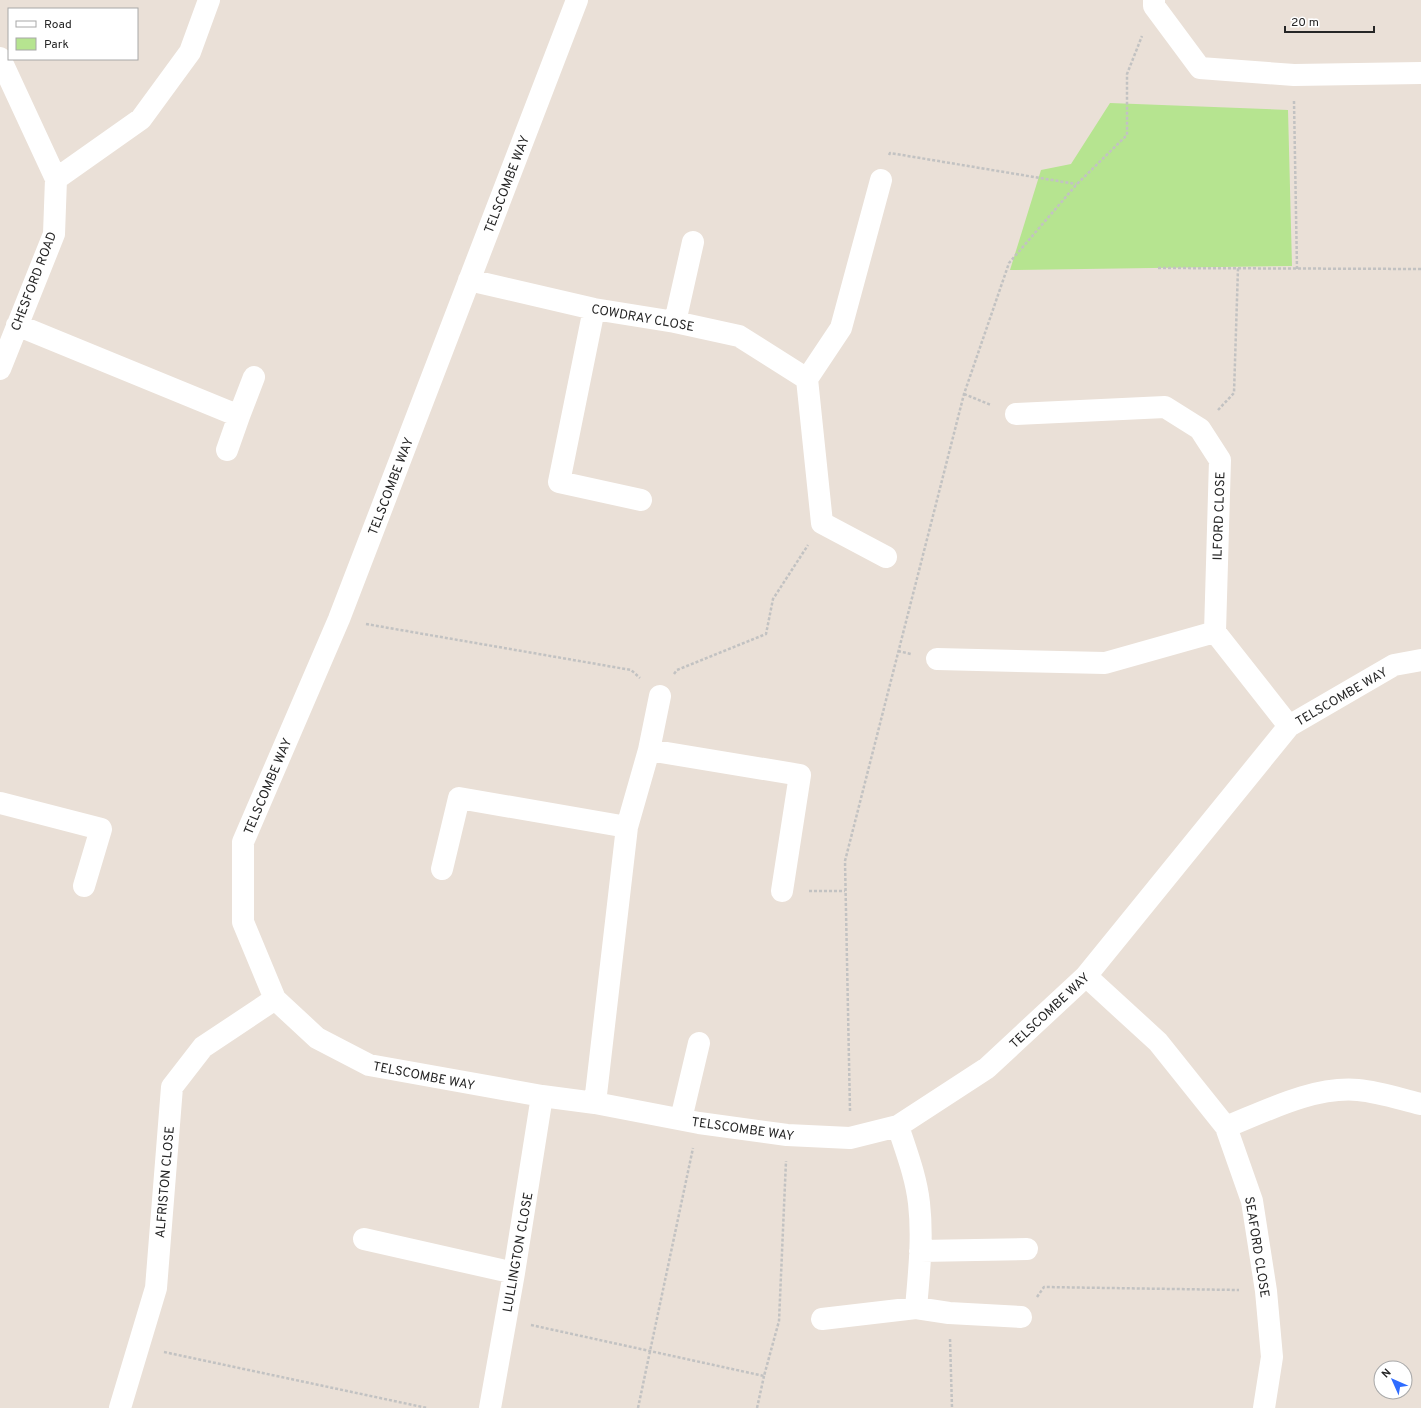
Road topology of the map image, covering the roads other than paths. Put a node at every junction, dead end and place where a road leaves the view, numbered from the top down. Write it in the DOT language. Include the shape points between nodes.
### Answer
graph roads {
  1 [pos="208,0"];
  2 [pos="577,0"];
  3 [pos="1154,3"];
  4 [pos="0,58"];
  5 [pos="1421,73"];
  6 [pos="56,179"];
  7 [pos="881,180"];
  8 [pos="693,242"];
  9 [pos="469,280"];
  10 [pos="594,309"];
  11 [pos="675,322"];
  12 [pos="17,325"];
  13 [pos="0,369"];
  14 [pos="254,377"];
  15 [pos="807,379"];
  16 [pos="1016,414"];
  17 [pos="239,416"];
  18 [pos="227,450"];
  19 [pos="641,500"];
  20 [pos="886,557"];
  21 [pos="1215,632"];
  22 [pos="936,659"];
  23 [pos="1421,660"];
  24 [pos="660,696"];
  25 [pos="1289,726"];
  26 [pos="649,750"];
  27 [pos="0,803"];
  28 [pos="626,827"];
  29 [pos="442,869"];
  30 [pos="84,886"];
  31 [pos="782,891"];
  32 [pos="1086,976"];
  33 [pos="275,999"];
  34 [pos="699,1042"];
  35 [pos="542,1096"];
  36 [pos="595,1103"];
  37 [pos="1421,1104"];
  38 [pos="690,1121"];
  39 [pos="898,1126"];
  40 [pos="1226,1127"];
  41 [pos="364,1239"];
  42 [pos="1027,1249"];
  43 [pos="920,1251"];
  44 [pos="514,1274"];
  45 [pos="916,1308"];
  46 [pos="1021,1317"];
  47 [pos="822,1319"];
  48 [pos="120,1408"];
  49 [pos="490,1408"];
  50 [pos="1264,1408"];
  1 -- 6 [label="street" via="190,52 141,119"];
  2 -- 9 [label="street, TELSCOMBE WAY"];
  3 -- 5 [label="street" via="1200,68 1294,75"];
  4 -- 6 [label="street, CHESFORD ROAD"];
  6 -- 12 [label="street, CHESFORD ROAD" via="54,234"];
  7 -- 15 [label="street" via="842,328"];
  8 -- 11 [label="street"];
  9 -- 10 [label="street, COWDRAY CLOSE"];
  9 -- 33 [label="street, TELSCOMBE WAY" via="339,619 242,842 244,922"];
  10 -- 11 [label="street, COWDRAY CLOSE"];
  10 -- 19 [label="street" via="559,482"];
  11 -- 15 [label="street, COWDRAY CLOSE" via="739,336"];
  12 -- 13 [label="street, CHESFORD ROAD"];
  12 -- 17 [label="street"];
  14 -- 17 [label="street"];
  15 -- 20 [label="street" via="822,523"];
  16 -- 21 [label="street, ILFORD CLOSE" via="1164,407 1200,429 1220,460"];
  17 -- 18 [label="street"];
  21 -- 22 [label="street" via="1104,663"];
  21 -- 25 [label="street"];
  23 -- 25 [label="street, TELSCOMBE WAY" via="1394,664"];
  24 -- 26 [label="street"];
  25 -- 32 [label="street, TELSCOMBE WAY"];
  26 -- 28 [label="street"];
  26 -- 31 [label="street" via="800,775"];
  27 -- 30 [label="street" via="101,829"];
  28 -- 29 [label="street" via="459,798"];
  28 -- 36 [label="street"];
  32 -- 39 [label="street, TELSCOMBE WAY" via="987,1068"];
  32 -- 40 [label="street, SEAFORD CLOSE" via="1158,1042"];
  33 -- 35 [label="street, TELSCOMBE WAY" via="317,1038 369,1065"];
  33 -- 48 [label="street, ALFRISTON CLOSE" via="203,1047 172,1087 156,1288"];
  34 -- 38 [label="street"];
  35 -- 36 [label="street, TELSCOMBE WAY"];
  35 -- 44 [label="street, LULLINGTON CLOSE"];
  36 -- 38 [label="street, TELSCOMBE WAY"];
  37 -- 40 [label="street" via="1357,1090 1326,1091"];
  38 -- 39 [label="street, TELSCOMBE WAY" via="787,1135 850,1138"];
  39 -- 43 [label="street" via="914,1176 919,1204"];
  40 -- 50 [label="street, SEAFORD CLOSE" via="1252,1201 1266,1291 1272,1357"];
  41 -- 44 [label="street"];
  42 -- 43 [label="street"];
  43 -- 45 [label="street"];
  44 -- 49 [label="street, LULLINGTON CLOSE"];
  45 -- 46 [label="street" via="949,1313"];
  45 -- 47 [label="street"];
}
